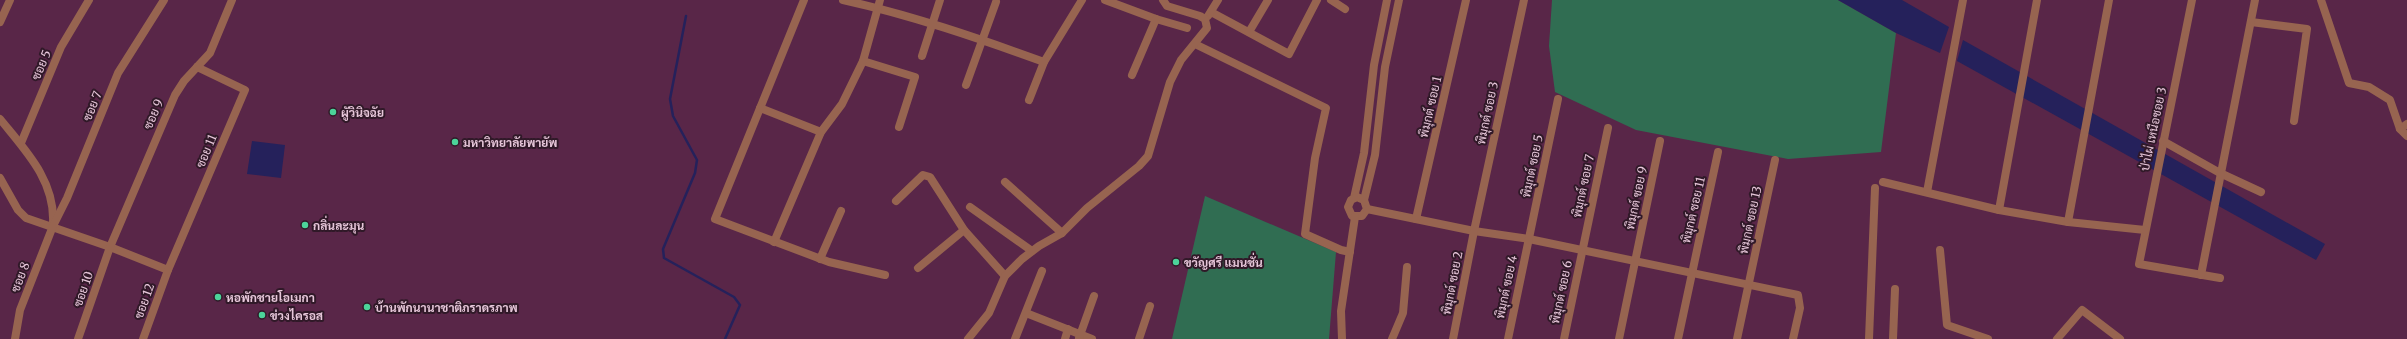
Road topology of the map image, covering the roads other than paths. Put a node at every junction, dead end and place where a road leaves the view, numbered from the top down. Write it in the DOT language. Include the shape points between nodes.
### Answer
graph roads {
  1 [pos="10,0"];
  2 [pos="89,0"];
  3 [pos="164,0"];
  4 [pos="232,0"];
  5 [pos="804,0"];
  6 [pos="843,0"];
  7 [pos="940,0"];
  8 [pos="1082,0"];
  9 [pos="1105,0"];
  10 [pos="1163,0"];
  11 [pos="1218,0"];
  12 [pos="1268,0"];
  13 [pos="1317,0"];
  14 [pos="1331,0"];
  15 [pos="1399,0"];
  16 [pos="1466,0"];
  17 [pos="1524,0"];
  18 [pos="1963,0"];
  19 [pos="2037,0"];
  20 [pos="2109,0"];
  21 [pos="2192,0"];
  22 [pos="2255,0"];
  23 [pos="2321,0"];
  24 [pos="996,2"];
  25 [pos="879,4"];
  26 [pos="1387,4"];
  27 [pos="1345,9"];
  28 [pos="1397,9"];
  29 [pos="1211,12"];
  30 [pos="1156,19"];
  31 [pos="1204,19"];
  32 [pos="0,22"];
  33 [pos="2251,22"];
  34 [pos="932,26"];
  35 [pos="1187,28"];
  36 [pos="1249,32"];
  37 [pos="982,40"];
  38 [pos="1195,44"];
  39 [pos="922,56"];
  40 [pos="863,61"];
  41 [pos="1044,62"];
  42 [pos="197,67"];
  43 [pos="1132,75"];
  44 [pos="966,85"];
  45 [pos="1558,99"];
  46 [pos="1029,100"];
  47 [pos="1370,103"];
  48 [pos="1381,104"];
  49 [pos="760,108"];
  50 [pos="0,119"];
  51 [pos="2294,121"];
  52 [pos="2404,126"];
  53 [pos="899,127"];
  54 [pos="1608,128"];
  55 [pos="821,132"];
  56 [pos="2407,136"];
  57 [pos="1660,141"];
  58 [pos="21,143"];
  59 [pos="2162,145"];
  60 [pos="1718,152"];
  61 [pos="1775,160"];
  62 [pos="2220,173"];
  63 [pos="0,178"];
  64 [pos="1005,182"];
  65 [pos="1883,182"];
  66 [pos="1874,188"];
  67 [pos="1927,192"];
  68 [pos="2261,192"];
  69 [pos="1354,198"];
  70 [pos="1364,200"];
  71 [pos="896,201"];
  72 [pos="970,207"];
  73 [pos="1367,209"];
  74 [pos="1999,210"];
  75 [pos="841,211"];
  76 [pos="1355,217"];
  77 [pos="1416,219"];
  78 [pos="2068,222"];
  79 [pos="53,226"];
  80 [pos="964,230"];
  81 [pos="2144,230"];
  82 [pos="1474,231"];
  83 [pos="1062,233"];
  84 [pos="1529,239"];
  85 [pos="774,242"];
  86 [pos="110,247"];
  87 [pos="1582,250"];
  88 [pos="1940,250"];
  89 [pos="1032,251"];
  90 [pos="1350,252"];
  91 [pos="820,259"];
  92 [pos="1635,260"];
  93 [pos="1407,267"];
  94 [pos="918,268"];
  95 [pos="168,270"];
  96 [pos="1042,271"];
  97 [pos="1692,273"];
  98 [pos="885,275"];
  99 [pos="2201,275"];
  100 [pos="1006,276"];
  101 [pos="2220,278"];
  102 [pos="1748,284"];
  103 [pos="1895,289"];
  104 [pos="1094,296"];
  105 [pos="1150,306"];
  106 [pos="1026,313"];
  107 [pos="1068,329"];
  108 [pos="1080,336"];
  109 [pos="15,339"];
  110 [pos="78,339"];
  111 [pos="143,339"];
  112 [pos="968,339"];
  113 [pos="1015,339"];
  114 [pos="1065,339"];
  115 [pos="1092,339"];
  116 [pos="1138,339"];
  117 [pos="1342,339"];
  118 [pos="1392,339"];
  119 [pos="1453,339"];
  120 [pos="1508,339"];
  121 [pos="1564,339"];
  122 [pos="1619,339"];
  123 [pos="1678,339"];
  124 [pos="1737,339"];
  125 [pos="1793,339"];
  126 [pos="1869,339"];
  127 [pos="1893,339"];
  128 [pos="1988,339"];
  129 [pos="2057,339"];
  130 [pos="2120,339"];
  1 -- 32 [label="street"];
  2 -- 58 [label="street, ซอย 5" via="61,47"];
  3 -- 79 [label="street, ซอย 7" via="118,73"];
  4 -- 42 [label="street, ซอย 9" via="210,53"];
  5 -- 49 [label="street"];
  6 -- 25 [label="street"];
  7 -- 34 [label="street"];
  8 -- 41 [label="street"];
  9 -- 30 [label="street"];
  10 -- 31 [label="street" via="1167,6"];
  11 -- 29 [label="street"];
  12 -- 36 [label="street"];
  13 -- 36 [label="street" via="1289,54"];
  14 -- 27 [label="street"];
  15 -- 28 [label="street"];
  16 -- 77 [label="street, พิมุกต์ ซอย 1"];
  17 -- 82 [label="street, พิมุกต์ ซอย 3"];
  18 -- 67 [label="street"];
  19 -- 74 [label="street"];
  20 -- 78 [label="street"];
  21 -- 59 [label="street, ป่าไผ่ เหนือซอย 3"];
  22 -- 33 [label="street"];
  23 -- 52 [label="street" via="2349,82 2369,87 2390,100"];
  24 -- 37 [label="street"];
  25 -- 34 [label="street"];
  25 -- 40 [label="street"];
  26 -- 28 [label="street"];
  26 -- 47 [label="street" via="1374,65"];
  28 -- 48 [label="street"];
  29 -- 31 [label="street"];
  29 -- 36 [label="street"];
  30 -- 35 [label="street"];
  30 -- 43 [label="street"];
  31 -- 38 [label="street" via="1207,28"];
  33 -- 51 [label="street" via="2307,29"];
  33 -- 62 [label="street"];
  34 -- 37 [label="street"];
  34 -- 39 [label="street"];
  37 -- 41 [label="street"];
  37 -- 44 [label="street"];
  38 -- 83 [label="street" via="1181,60 1170,82 1148,156"];
  38 -- 90 [label="street" via="1326,108 1315,158 1305,234"];
  40 -- 53 [label="street" via="915,77"];
  40 -- 55 [label="street" via="842,104"];
  41 -- 46 [label="street"];
  42 -- 86 [label="street, ซอย 9" via="174,95"];
  42 -- 95 [label="street, ซอย 11" via="245,90"];
  45 -- 84 [label="street, พิมุกต์ ซอย 5"];
  47 -- 48 [label="street"];
  47 -- 69 [label="street" via="1364,153"];
  48 -- 70 [label="street" via="1375,155"];
  49 -- 55 [label="street"];
  49 -- 85 [label="street" via="715,219"];
  50 -- 58 [label="street"];
  52 -- 56 [label="street"];
  54 -- 87 [label="street, พิมุกต์ ซอย 7"];
  55 -- 85 [label="street"];
  57 -- 92 [label="street, พิมุกต์ ซอย 9"];
  58 -- 79 [label="street" via="47,185 54,210"];
  59 -- 62 [label="street"];
  59 -- 81 [label="street, ป่าไผ่ เหนือซอย 3"];
  60 -- 97 [label="street, พิมุกต์ ซอย 11"];
  61 -- 102 [label="street, พิมุกต์ ซอย 13"];
  62 -- 68 [label="street"];
  62 -- 99 [label="street"];
  63 -- 79 [label="street" via="18,210 26,218 39,224"];
  64 -- 83 [label="street"];
  65 -- 67 [label="street"];
  66 -- 126 [label="street"];
  67 -- 74 [label="street"];
  69 -- 70 [label="street"];
  69 -- 76 [label="street" via="1348,207 1350,214"];
  70 -- 73 [label="street"];
  71 -- 80 [label="street" via="926,175 930,177"];
  72 -- 89 [label="street"];
  73 -- 76 [label="street" via="1364,215"];
  73 -- 77 [label="street"];
  74 -- 78 [label="street"];
  75 -- 91 [label="street"];
  76 -- 90 [label="street"];
  77 -- 82 [label="street"];
  78 -- 81 [label="street"];
  79 -- 86 [label="street"];
  79 -- 109 [label="street, ซอย 8" via="20,310"];
  80 -- 94 [label="street"];
  80 -- 100 [label="street"];
  81 -- 99 [label="street, ป่าไผ่ เหนือซอย 3" via="2139,264"];
  82 -- 84 [label="street"];
  82 -- 119 [label="street, พิมุกต์ ซอย 2"];
  83 -- 89 [label="street"];
  84 -- 87 [label="street"];
  84 -- 120 [label="street, พิมุกต์ ซอย 4"];
  85 -- 91 [label="street"];
  86 -- 95 [label="street"];
  86 -- 110 [label="street, ซอย 10"];
  87 -- 92 [label="street"];
  87 -- 121 [label="street, พิมุกต์ ซอย 6"];
  88 -- 128 [label="street" via="1947,325"];
  89 -- 100 [label="street"];
  90 -- 117 [label="street" via="1341,311"];
  91 -- 98 [label="street"];
  92 -- 97 [label="street"];
  92 -- 122 [label="street, พิมุกต์ ซอย 9"];
  93 -- 118 [label="street" via="1403,313"];
  95 -- 111 [label="street, ซอย 12"];
  96 -- 106 [label="street"];
  97 -- 102 [label="street"];
  97 -- 123 [label="street, พิมุกต์ ซอย 11"];
  99 -- 101 [label="street"];
  100 -- 112 [label="street" via="989,313"];
  102 -- 124 [label="street, พิมุกต์ ซอย 13"];
  102 -- 125 [label="street" via="1798,295 1800,308"];
  103 -- 127 [label="street"];
  104 -- 108 [label="street"];
  105 -- 116 [label="street"];
  106 -- 107 [label="street"];
  106 -- 113 [label="street"];
  107 -- 108 [label="street"];
  107 -- 114 [label="street"];
  108 -- 115 [label="street"];
  129 -- 130 [label="street" via="2082,310"];
}
